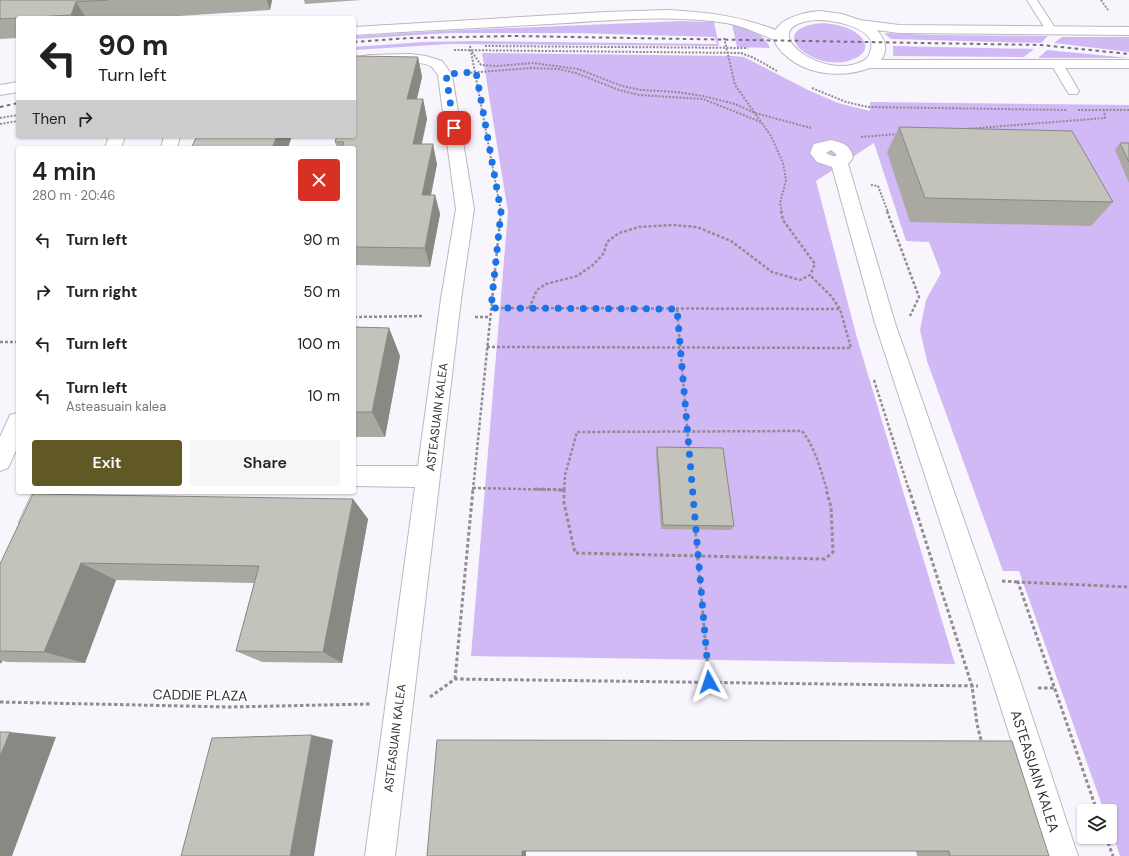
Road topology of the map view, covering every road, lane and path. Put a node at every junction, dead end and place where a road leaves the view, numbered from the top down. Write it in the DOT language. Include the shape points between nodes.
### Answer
graph roads {
  1 [pos="1032,0"];
  2 [pos="1101,0"];
  3 [pos="817,5"];
  4 [pos="1108,10"];
  5 [pos="805,17"];
  6 [pos="860,24"];
  7 [pos="356,31"];
  8 [pos="1052,31"];
  9 [pos="1129,31"];
  10 [pos="781,37"];
  11 [pos="463,46"];
  12 [pos="478,46"];
  13 [pos="726,48"];
  14 [pos="754,48"];
  15 [pos="471,50"];
  16 [pos="449,51"];
  17 [pos="726,52"];
  18 [pos="356,62"];
  19 [pos="869,64"];
  20 [pos="1057,64"];
  21 [pos="1129,64"];
  22 [pos="476,72"];
  23 [pos="778,72"];
  24 [pos="446,74"];
  25 [pos="16,86"];
  26 [pos="811,88"];
  27 [pos="0,90"];
  28 [pos="1073,90"];
  29 [pos="1104,110"];
  30 [pos="1129,110"];
  31 [pos="755,113"];
  32 [pos="16,115"];
  33 [pos="0,118"];
  34 [pos="16,121"];
  35 [pos="761,122"];
  36 [pos="0,124"];
  37 [pos="817,129"];
  38 [pos="962,129"];
  39 [pos="898,134"];
  40 [pos="858,137"];
  41 [pos="839,162"];
  42 [pos="866,184"];
  43 [pos="810,274"];
  44 [pos="491,308"];
  45 [pos="528,308"];
  46 [pos="677,309"];
  47 [pos="840,310"];
  48 [pos="907,323"];
  49 [pos="0,342"];
  50 [pos="16,342"];
  51 [pos="487,347"];
  52 [pos="680,348"];
  53 [pos="874,377"];
  54 [pos="16,426"];
  55 [pos="688,432"];
  56 [pos="690,455"];
  57 [pos="0,461"];
  58 [pos="356,476"];
  59 [pos="429,477"];
  60 [pos="473,488"];
  61 [pos="564,490"];
  62 [pos="44,494"];
  63 [pos="695,524"];
  64 [pos="22,540"];
  65 [pos="698,555"];
  66 [pos="1129,587"];
  67 [pos="3,656"];
  68 [pos="0,663"];
  69 [pos="455,679"];
  70 [pos="709,682"];
  71 [pos="972,686"];
  72 [pos="1008,686"];
  73 [pos="1054,688"];
  74 [pos="0,702"];
  75 [pos="399,703"];
  76 [pos="983,746"];
  77 [pos="1095,804"];
  78 [pos="1109,844"];
  79 [pos="380,856"];
  80 [pos="1063,856"];
  81 [pos="1113,856"];
  1 -- 8 [label="lane"];
  2 -- 4 [label="path"];
  3 -- 5 [label="street" via="816,10"];
  5 -- 6 [label="street" via="834,16"];
  5 -- 10 [label="street" via="792,21 784,28"];
  6 -- 8 [label="street" via="899,29"];
  6 -- 19 [label="street" via="878,40 880,49 877,57"];
  7 -- 10 [label="street" via="691,15 729,19 758,26"];
  8 -- 9 [label="street"];
  10 -- 19 [label="street" via="783,46 792,55 821,68 856,69"];
  11 -- 15 [label="path" via="470,46"];
  12 -- 13 [label="path"];
  13 -- 14 [label="path"];
  13 -- 17 [label="path"];
  15 -- 16 [label="path"];
  15 -- 17 [label="path"];
  15 -- 22 [label="path"];
  15 -- 31 [label="path" via="481,65 533,63 578,69 622,86 703,96 734,104"];
  17 -- 23 [label="path" via="747,54"];
  17 -- 31 [label="path" via="735,85"];
  18 -- 24 [label="street" via="410,58 426,60 437,64"];
  19 -- 20 [label="street"];
  20 -- 21 [label="street"];
  20 -- 28 [label="lane"];
  22 -- 24 [label="path"];
  22 -- 35 [label="path" via="531,68 559,69 639,95 703,100"];
  22 -- 44 [label="path" via="501,212"];
  24 -- 59 [label="street, ASTEASUAIN KALEA" via="465,209 451,298"];
  25 -- 27 [label="street"];
  26 -- 29 [label="path" via="868,107"];
  29 -- 30 [label="path"];
  29 -- 38 [label="path" via="1105,118"];
  31 -- 35 [label="path"];
  31 -- 37 [label="path"];
  32 -- 33 [label="path"];
  34 -- 36 [label="path"];
  35 -- 43 [label="path" via="778,149 783,163 786,180 780,203 783,220 815,264"];
  39 -- 40 [label="path"];
  41 -- 72 [label="street, ASTEASUAIN KALEA" via="885,323"];
  42 -- 48 [label="path" via="878,186 919,296"];
  43 -- 45 [label="path" via="800,280 772,272 731,241 697,227 639,227 619,234 607,242 604,254 577,276 546,284 537,290"];
  43 -- 47 [label="path" via="831,296"];
  44 -- 45 [label="path"];
  44 -- 51 [label="path"];
  45 -- 46 [label="path"];
  46 -- 47 [label="path"];
  46 -- 52 [label="path"];
  47 -- 52 [label="path" via="851,348"];
  49 -- 50 [label="path"];
  51 -- 52 [label="path"];
  51 -- 60 [label="path"];
  52 -- 55 [label="path"];
  53 -- 71 [label="path"];
  54 -- 57 [label="street"];
  55 -- 56 [label="path"];
  55 -- 61 [label="path" via="577,432 565,475"];
  55 -- 65 [label="path" via="802,431 822,473 831,507 833,552 825,559"];
  58 -- 59 [label="street"];
  59 -- 75 [label="street, ASTEASUAIN KALEA"];
  60 -- 61 [label="path"];
  60 -- 69 [label="path"];
  61 -- 65 [label="path" via="564,503 575,553"];
  62 -- 64 [label="street"];
  63 -- 65 [label="path"];
  65 -- 70 [label="path"];
  66 -- 73 [label="path" via="1018,582"];
  67 -- 68 [label="path"];
  69 -- 70 [label="path"];
  69 -- 75 [label="path, CADDIE PLAZA" via="421,703"];
  70 -- 71 [label="path"];
  71 -- 72 [label="path"];
  71 -- 76 [label="path"];
  72 -- 73 [label="path"];
  72 -- 80 [label="street, ASTEASUAIN KALEA"];
  73 -- 77 [label="path"];
  74 -- 75 [label="path, CADDIE PLAZA" via="230,707"];
  75 -- 79 [label="street, ASTEASUAIN KALEA"];
  78 -- 81 [label="path"];
}
